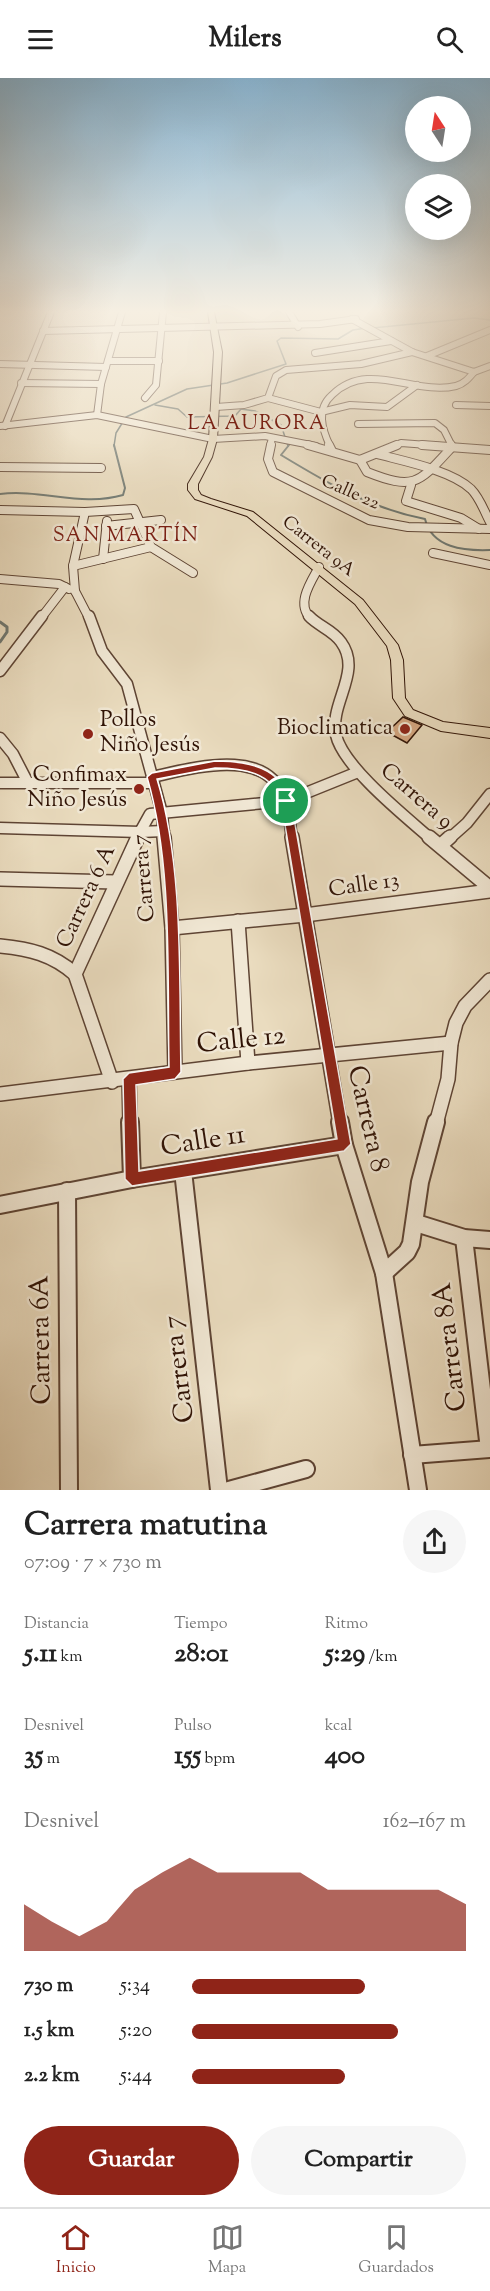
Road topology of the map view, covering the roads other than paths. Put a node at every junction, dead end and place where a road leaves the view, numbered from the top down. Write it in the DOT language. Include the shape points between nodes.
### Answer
graph roads {
  1 [pos="23,378"];
  2 [pos="51,378"];
  3 [pos="77,378"];
  4 [pos="103,378"];
  5 [pos="156,378"];
  6 [pos="217,378"];
  7 [pos="275,378"];
  8 [pos="469,378"];
  9 [pos="21,383"];
  10 [pos="49,383"];
  11 [pos="75,383"];
  12 [pos="101,384"];
  13 [pos="417,385"];
  14 [pos="145,398"];
  15 [pos="268,398"];
  16 [pos="456,405"];
  17 [pos="490,406"];
  18 [pos="321,412"];
  19 [pos="215,414"];
  20 [pos="97,415"];
  21 [pos="358,424"];
  22 [pos="391,424"];
  23 [pos="3,426"];
  24 [pos="272,438"];
  25 [pos="394,439"];
  26 [pos="213,440"];
  27 [pos="452,447"];
  28 [pos="490,450"];
  29 [pos="332,451"];
  30 [pos="377,454"];
  31 [pos="360,460"];
  32 [pos="0,467"];
  33 [pos="102,468"];
  34 [pos="431,470"];
  35 [pos="411,485"];
  36 [pos="0,510"];
  37 [pos="108,511"];
  38 [pos="85,512"];
  39 [pos="161,520"];
  40 [pos="490,522"];
  41 [pos="138,523"];
  42 [pos="106,526"];
  43 [pos="479,529"];
  44 [pos="490,529"];
  45 [pos="151,547"];
  46 [pos="433,553"];
  47 [pos="103,560"];
  48 [pos="490,565"];
  49 [pos="73,566"];
  50 [pos="319,567"];
  51 [pos="193,573"];
  52 [pos="0,579"];
  53 [pos="70,589"];
  54 [pos="0,671"];
  55 [pos="490,733"];
  56 [pos="0,738"];
  57 [pos="358,772"];
  58 [pos="153,780"];
  59 [pos="0,783"];
  60 [pos="28,783"];
  61 [pos="490,794"];
  62 [pos="286,801"];
  63 [pos="162,813"];
  64 [pos="0,828"];
  65 [pos="164,831"];
  66 [pos="140,832"];
  67 [pos="441,845"];
  68 [pos="0,879"];
  69 [pos="115,882"];
  70 [pos="490,889"];
  71 [pos="306,915"];
  72 [pos="238,921"];
  73 [pos="172,928"];
  74 [pos="0,946"];
  75 [pos="75,974"];
  76 [pos="490,980"];
  77 [pos="452,1043"];
  78 [pos="328,1056"];
  79 [pos="248,1063"];
  80 [pos="175,1072"];
  81 [pos="129,1079"];
  82 [pos="112,1082"];
  83 [pos="0,1094"];
  84 [pos="344,1144"];
  85 [pos="183,1171"];
  86 [pos="132,1179"];
  87 [pos="67,1191"];
  88 [pos="0,1204"];
  89 [pos="416,1223"];
  90 [pos="464,1238"];
  91 [pos="490,1239"];
  92 [pos="384,1273"];
  93 [pos="489,1449"];
  94 [pos="412,1455"];
  95 [pos="306,1469"];
  96 [pos="69,1490"];
  97 [pos="219,1490"];
  98 [pos="229,1490"];
  99 [pos="418,1490"];
  1 -- 9 [label="street"];
  2 -- 10 [label="street"];
  3 -- 11 [label="street"];
  4 -- 12 [label="street"];
  5 -- 14 [label="street" via="155,388"];
  6 -- 19 [label="main road"];
  7 -- 15 [label="street"];
  8 -- 13 [label="street" via="457,387"];
  9 -- 10 [label="street"];
  9 -- 23 [label="street"];
  10 -- 11 [label="street"];
  11 -- 12 [label="street"];
  12 -- 20 [label="street"];
  13 -- 18 [label="street" via="387,407 350,405"];
  13 -- 18 [label="street" via="388,378 358,380 339,388"];
  15 -- 18 [label="street"];
  15 -- 19 [label="street"];
  16 -- 17 [label="street"];
  18 -- 29 [label="street" via="322,431"];
  19 -- 26 [label="main road"];
  20 -- 23 [label="street"];
  20 -- 26 [label="street"];
  21 -- 22 [label="street"];
  22 -- 25 [label="street"];
  22 -- 27 [label="street" via="438,424"];
  24 -- 26 [label="street"];
  24 -- 29 [label="street"];
  24 -- 43 [label="street, Calle 22" via="268,459 277,475 358,516 383,524 419,528"];
  25 -- 27 [label="street"];
  25 -- 30 [label="street"];
  26 -- 50 [label="main road, Carrera 9A" via="193,484 198,497 250,514"];
  27 -- 28 [label="street"];
  27 -- 34 [label="street"];
  29 -- 31 [label="street"];
  30 -- 31 [label="street"];
  30 -- 34 [label="street"];
  31 -- 35 [label="street" via="367,472"];
  32 -- 33 [label="street"];
  34 -- 35 [label="street"];
  34 -- 40 [label="street" via="472,490"];
  35 -- 43 [label="street" via="406,501 461,518"];
  36 -- 38 [label="street"];
  37 -- 38 [label="street"];
  37 -- 41 [label="street" via="136,510"];
  37 -- 42 [label="street"];
  38 -- 49 [label="street"];
  39 -- 41 [label="street"];
  41 -- 42 [label="street"];
  41 -- 45 [label="street"];
  42 -- 47 [label="street"];
  43 -- 44 [label="street, Calle 22"];
  45 -- 47 [label="street"];
  45 -- 51 [label="street"];
  46 -- 48 [label="street"];
  47 -- 49 [label="street"];
  49 -- 53 [label="street"];
  50 -- 55 [label="main road, Carrera 9A" via="359,603 392,645 399,698 409,713 441,726"];
  50 -- 57 [label="street, Carrera 9" via="303,593 304,607 347,652 350,669 336,716 336,735"];
  52 -- 53 [label="street"];
  53 -- 54 [label="street"];
  53 -- 58 [label="street, Carrera 7" via="84,604 99,646 127,684"];
  56 -- 60 [label="street"];
  57 -- 62 [label="street"];
  57 -- 67 [label="street, Carrera 9"];
  58 -- 60 [label="street"];
  58 -- 62 [label="street, Carrera 8" via="230,763 256,770 278,783"];
  58 -- 63 [label="street, Carrera 7"];
  59 -- 60 [label="street"];
  61 -- 67 [label="street" via="467,823"];
  62 -- 63 [label="street"];
  62 -- 71 [label="street, Carrera 8"];
  63 -- 65 [label="street, Carrera 7"];
  63 -- 66 [label="street, Carrera 6 A" via="148,815"];
  64 -- 66 [label="street"];
  65 -- 66 [label="street"];
  65 -- 73 [label="street, Carrera 7"];
  66 -- 69 [label="street, Carrera 6 A"];
  67 -- 70 [label="street, Carrera 9"];
  68 -- 69 [label="street"];
  69 -- 75 [label="street, Carrera 6 A"];
  70 -- 71 [label="street, Calle 13"];
  71 -- 72 [label="street, Calle 13"];
  71 -- 78 [label="street, Carrera 8"];
  72 -- 73 [label="street, Calle 13"];
  72 -- 79 [label="street"];
  73 -- 80 [label="street, Carrera 7"];
  74 -- 75 [label="street" via="38,949 57,957"];
  75 -- 82 [label="street, Carrera 6 A"];
  76 -- 77 [label="street" via="465,1006"];
  77 -- 78 [label="street, Calle 12"];
  77 -- 89 [label="street" via="448,1079 420,1182"];
  78 -- 79 [label="street, Calle 12"];
  78 -- 84 [label="street, Carrera 8"];
  79 -- 80 [label="street, Calle 12"];
  80 -- 81 [label="street, Calle 12"];
  81 -- 82 [label="street, Calle 12"];
  81 -- 86 [label="street"];
  82 -- 83 [label="street, Calle 12"];
  84 -- 85 [label="street, Calle 11"];
  84 -- 92 [label="street, Carrera 8"];
  85 -- 86 [label="street, Calle 11"];
  85 -- 97 [label="street, Carrera 7"];
  86 -- 87 [label="street, Calle 11"];
  87 -- 88 [label="street, Calle 11"];
  87 -- 96 [label="street, Carrera 6A"];
  89 -- 90 [label="street"];
  89 -- 92 [label="street" via="407,1252"];
  90 -- 91 [label="street"];
  90 -- 93 [label="street, Carrera 8A"];
  92 -- 94 [label="street, Carrera 8"];
  93 -- 94 [label="street"];
  94 -- 99 [label="street, Carrera 8"];
  95 -- 98 [label="street"];
}
